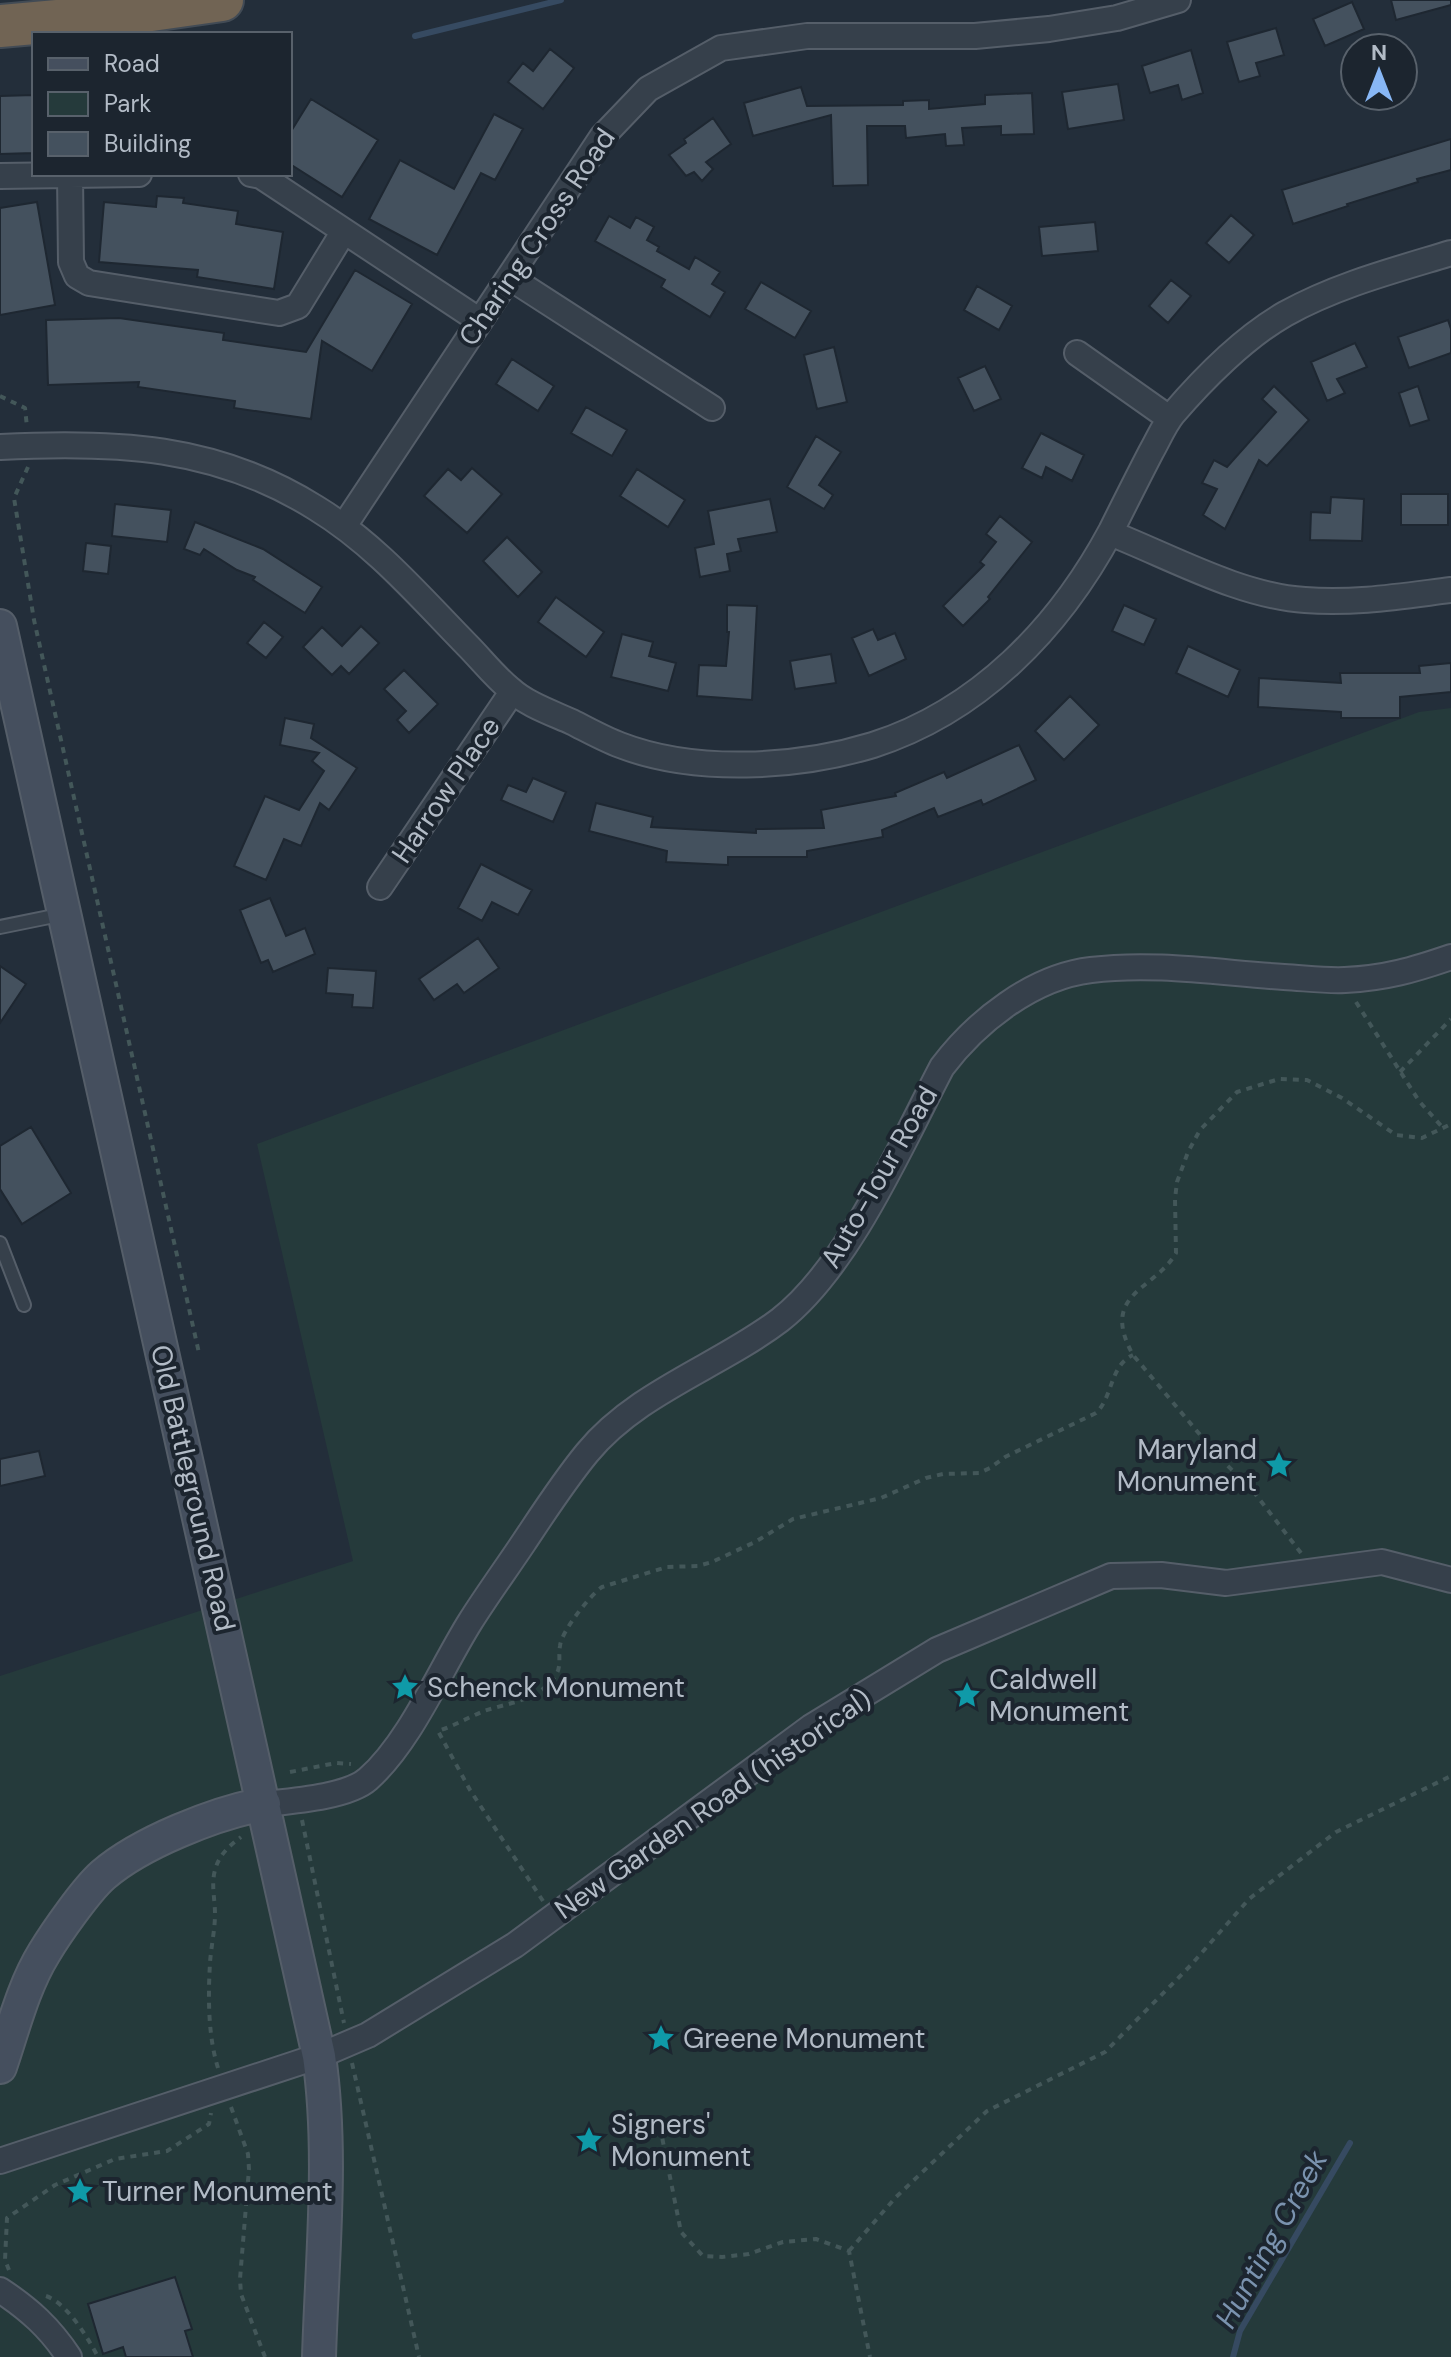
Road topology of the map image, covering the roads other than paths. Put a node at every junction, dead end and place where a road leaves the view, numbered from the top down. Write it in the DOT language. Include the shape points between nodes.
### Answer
graph roads {
  1 [pos="222,0"];
  2 [pos="1178,0"];
  3 [pos="0,26"];
  4 [pos="0,176"];
  5 [pos="32,176"];
  6 [pos="70,176"];
  7 [pos="261,176"];
  8 [pos="344,231"];
  9 [pos="1451,253"];
  10 [pos="509,277"];
  11 [pos="480,321"];
  12 [pos="1077,353"];
  13 [pos="712,408"];
  14 [pos="1169,418"];
  15 [pos="0,447"];
  16 [pos="344,526"];
  17 [pos="1110,533"];
  18 [pos="1451,590"];
  19 [pos="1,631"];
  20 [pos="512,692"];
  21 [pos="380,887"];
  22 [pos="64,914"];
  23 [pos="0,927"];
  24 [pos="1451,957"];
  25 [pos="0,1243"];
  26 [pos="24,1305"];
  27 [pos="1451,1580"];
  28 [pos="264,1804"];
  29 [pos="319,2056"];
  30 [pos="0,2067"];
  31 [pos="0,2161"];
  32 [pos="5,2282"];
  33 [pos="69,2357"];
  34 [pos="319,2357"];
  1 -- 3 [label="highway"];
  2 -- 10 [label="street, Charing Cross Road" via="1117,18 1049,29 975,36 807,36 721,48 648,89 602,137"];
  4 -- 5 [label="street"];
  6 -- 8 [label="street" via="71,262 77,276 89,283 279,313 298,306"];
  7 -- 8 [label="street"];
  8 -- 11 [label="street"];
  9 -- 14 [label="street" via="1354,283 1283,315 1227,358"];
  10 -- 11 [label="street, Charing Cross Road"];
  10 -- 13 [label="street"];
  11 -- 16 [label="street, Charing Cross Road"];
  12 -- 14 [label="street"];
  14 -- 17 [label="street"];
  15 -- 16 [label="street" via="124,446 203,460 252,475"];
  16 -- 20 [label="street" via="383,558"];
  17 -- 18 [label="street" via="1251,590 1302,600 1354,602"];
  17 -- 20 [label="street" via="1074,591 987,686 934,721 816,760 742,765 683,760 622,746"];
  19 -- 22 [label="street, Old Battleground Road"];
  20 -- 21 [label="street, Harrow Place"];
  22 -- 23 [label="lane"];
  22 -- 28 [label="street, Old Battleground Road"];
  24 -- 28 [label="street, Auto-Tour Road" via="1399,975 1342,980 1141,967 1088,970 1048,982 999,1010 942,1067 847,1244 813,1286 781,1319 630,1413 588,1451 471,1621 381,1766 366,1782 344,1790"];
  25 -- 26 [label="lane"];
  27 -- 29 [label="street, New Garden Road (historical)" via="1382,1562 1226,1583 1161,1575 1111,1576 937,1650 811,1727 515,1945 368,2035"];
  28 -- 29 [label="street, Old Battleground Road"];
  28 -- 30 [label="street" via="151,1845 103,1876 43,1954"];
  29 -- 31 [label="street, New Garden Road (historical)"];
  29 -- 34 [label="street, Old Battleground Road" via="325,2141"];
  32 -- 33 [label="street"];
}
